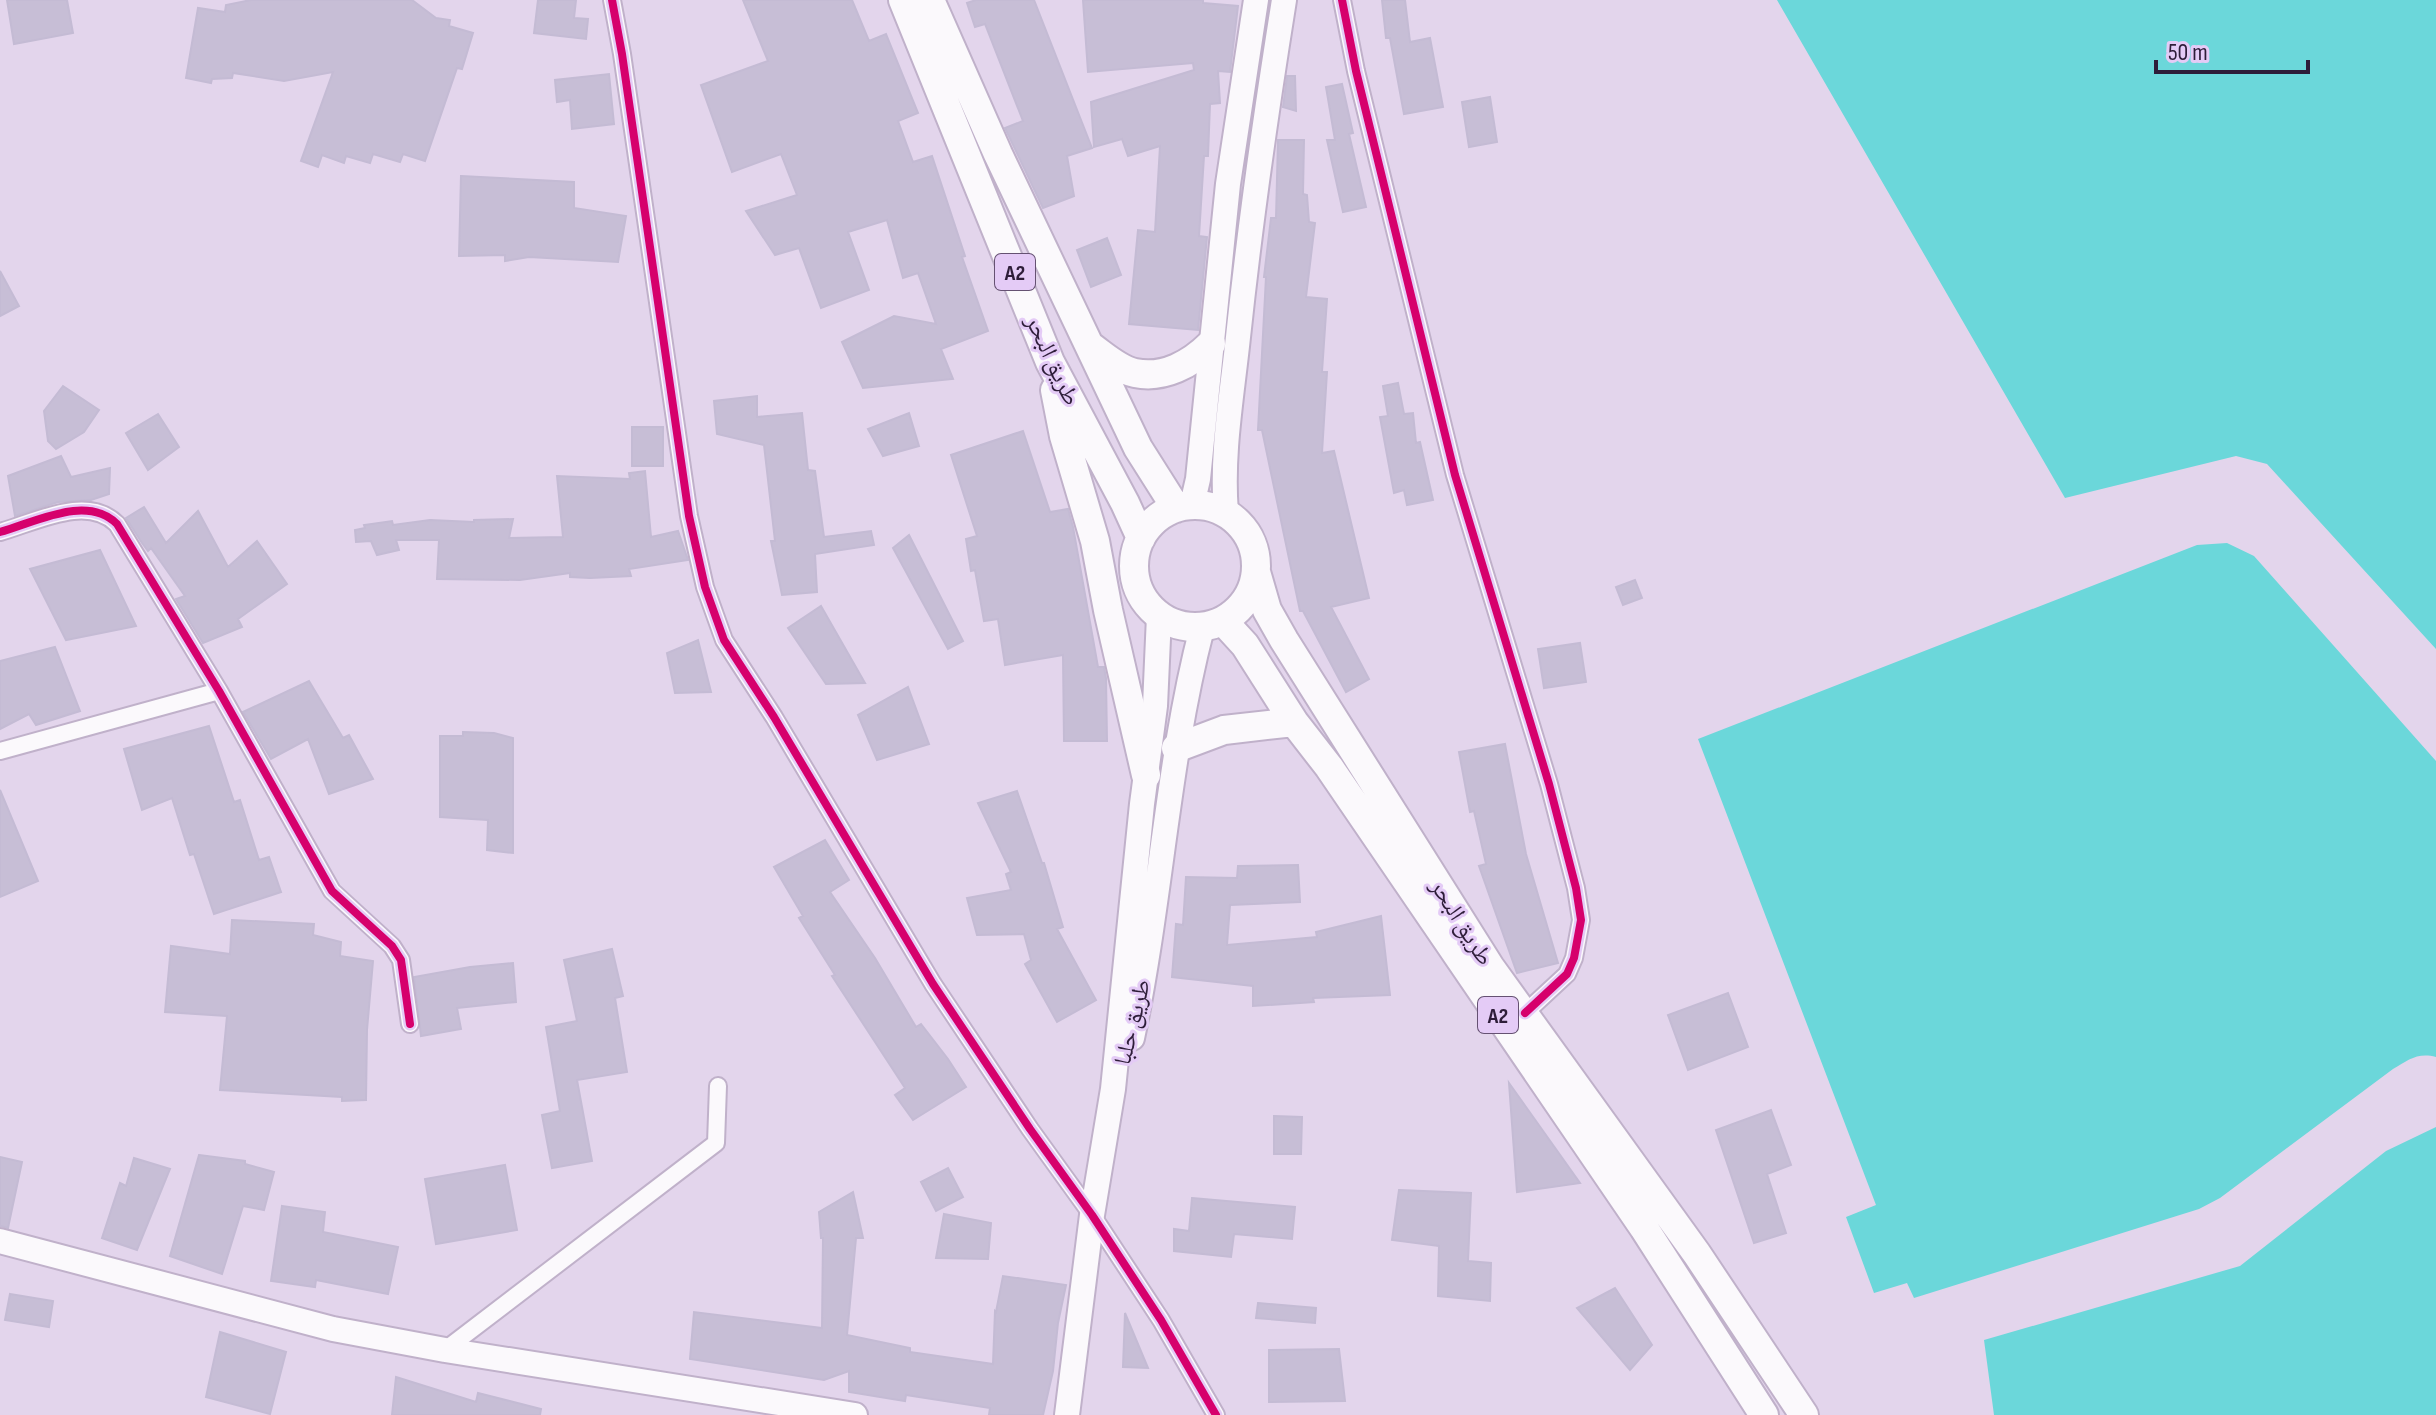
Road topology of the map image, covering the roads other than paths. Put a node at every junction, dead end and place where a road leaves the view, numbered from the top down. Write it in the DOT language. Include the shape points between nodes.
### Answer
graph roads {
  1 [pos="612,0"];
  2 [pos="903,0"];
  3 [pos="930,0"];
  4 [pos="1256,0"];
  5 [pos="1284,0"];
  6 [pos="1342,0"];
  7 [pos="998,154"];
  8 [pos="971,165"];
  9 [pos="1228,184"];
  10 [pos="1254,191"];
  11 [pos="1211,344"];
  12 [pos="1090,346"];
  13 [pos="1050,362"];
  14 [pos="1184,506"];
  15 [pos="1226,513"];
  16 [pos="0,532"];
  17 [pos="1141,538"];
  18 [pos="1256,572"];
  19 [pos="1159,616"];
  20 [pos="1212,624"];
  21 [pos="219,691"];
  22 [pos="1294,722"];
  23 [pos="1176,748"];
  24 [pos="0,751"];
  25 [pos="1146,775"];
  26 [pos="1482,974"];
  27 [pos="1525,1013"];
  28 [pos="410,1024"];
  29 [pos="718,1086"];
  30 [pos="1113,1089"];
  31 [pos="1092,1215"];
  32 [pos="0,1241"];
  33 [pos="445,1350"];
  34 [pos="855,1415"];
  35 [pos="1067,1415"];
  36 [pos="1216,1415"];
  37 [pos="1764,1415"];
  38 [pos="1804,1415"];
  1 -- 31 [label="street" via="689,516 714,617 933,984"];
  2 -- 8 [label="highway, طريق البحر / A2"];
  3 -- 7 [label="highway, طريق البحر / A2"];
  4 -- 9 [label="main road"];
  5 -- 10 [label="main road"];
  6 -- 27 [label="street" via="1455,475 1576,888 1581,920 1574,958 1567,974"];
  7 -- 8 [label="highway"];
  7 -- 12 [label="highway, طريق البحر / A2"];
  8 -- 13 [label="highway, طريق البحر / A2"];
  9 -- 10 [label="main road"];
  9 -- 11 [label="main road"];
  10 -- 15 [label="main road" via="1227,435"];
  11 -- 12 [label="highway" via="1182,367 1159,374 1134,373"];
  11 -- 14 [label="main road" via="1198,479"];
  12 -- 14 [label="highway, طريق البحر / A2" via="1138,448"];
  13 -- 17 [label="highway, طريق البحر / A2"];
  13 -- 25 [label="highway"];
  14 -- 15 [label="highway" via="1209,506"];
  14 -- 17 [label="highway" via="1155,519"];
  15 -- 18 [label="highway, A2" via="1244,528 1254,549"];
  16 -- 21 [label="street" via="80,509 107,513"];
  17 -- 19 [label="highway" via="1134,558 1135,580"];
  18 -- 20 [label="highway" via="1246,600"];
  18 -- 26 [label="highway, طريق البحر / A2" via="1267,610"];
  19 -- 20 [label="highway" via="1179,626"];
  19 -- 25 [label="main road, طريق حلبا"];
  20 -- 22 [label="highway, طريق البحر / A2" via="1245,645"];
  20 -- 23 [label="main road, طريق حلبا" via="1190,672"];
  21 -- 24 [label="street"];
  21 -- 28 [label="street" via="332,891 401,960"];
  22 -- 23 [label="highway" via="1224,730"];
  22 -- 26 [label="highway, طريق البحر / A2"];
  23 -- 30 [label="main road, طريق حلبا" via="1142,990 1131,1045"];
  25 -- 30 [label="main road, طريق حلبا"];
  26 -- 27 [label="highway, طريق البحر / A2"];
  26 -- 37 [label="highway, طريق البحر / A2"];
  27 -- 38 [label="highway, طريق البحر / A2"];
  29 -- 33 [label="street" via="716,1143"];
  30 -- 31 [label="main road"];
  31 -- 35 [label="main road"];
  31 -- 36 [label="street"];
  32 -- 33 [label="main road" via="267,1313"];
  33 -- 34 [label="main road"];
}
